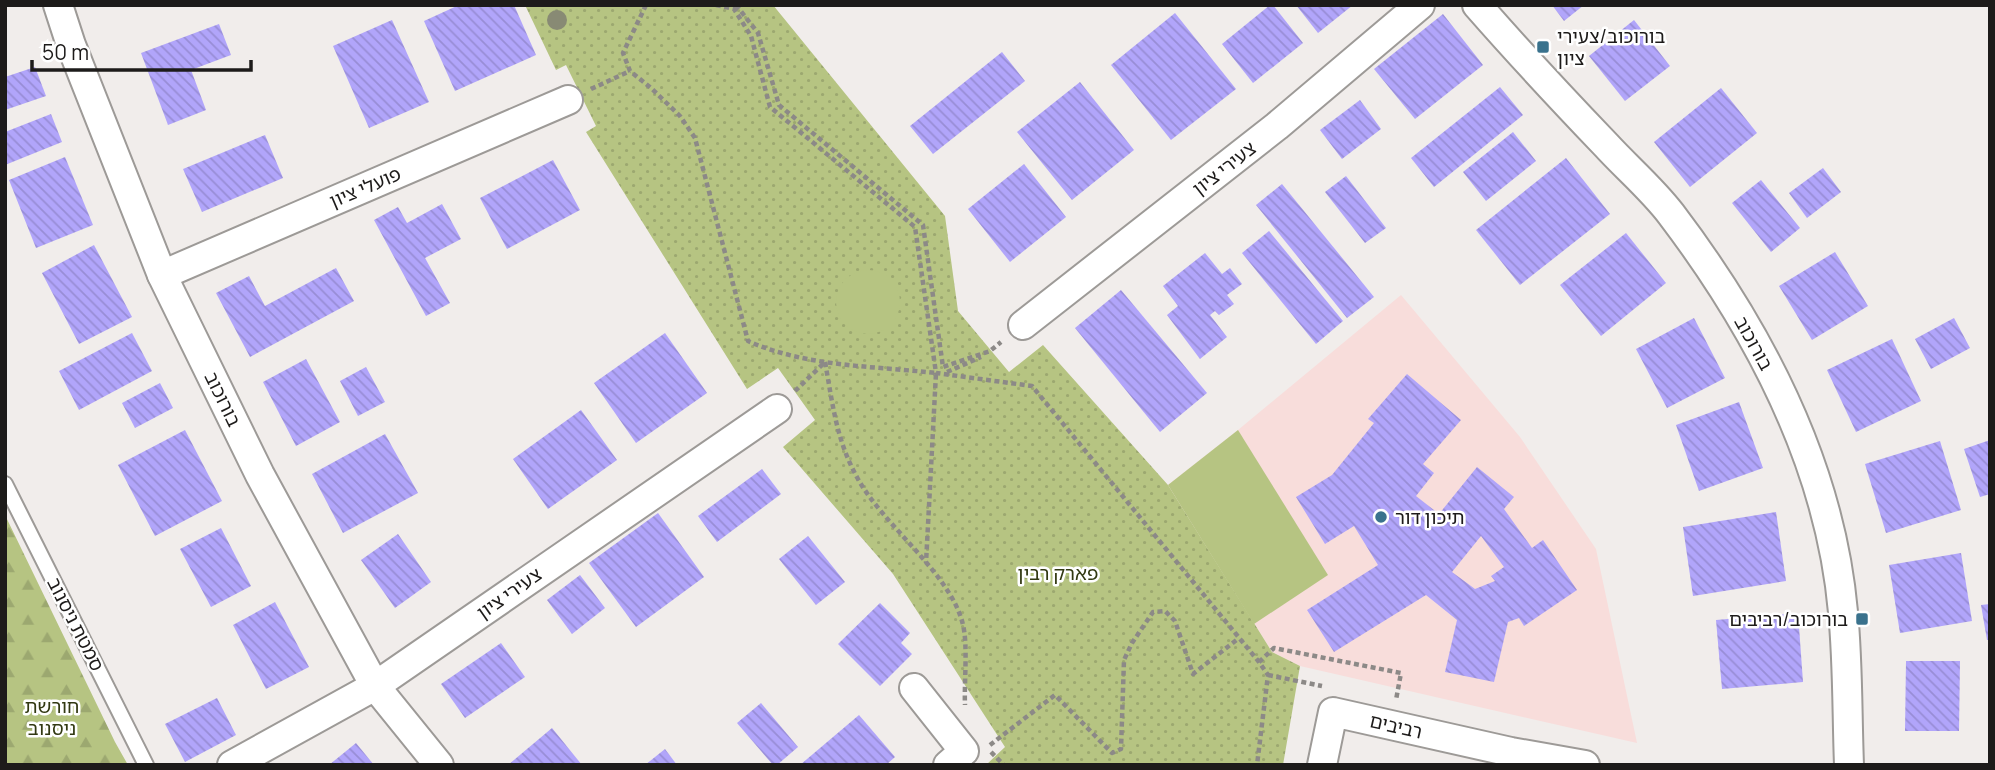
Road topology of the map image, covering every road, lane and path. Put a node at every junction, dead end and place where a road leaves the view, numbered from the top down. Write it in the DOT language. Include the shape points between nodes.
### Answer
graph roads {
  1 [pos="58,5"];
  2 [pos="646,5"];
  3 [pos="716,5"];
  4 [pos="1420,5"];
  5 [pos="1477,5"];
  6 [pos="736,6"];
  7 [pos="630,71"];
  8 [pos="568,100"];
  9 [pos="162,275"];
  10 [pos="1023,325"];
  11 [pos="825,362"];
  12 [pos="936,373"];
  13 [pos="946,373"];
  14 [pos="777,408"];
  15 [pos="5,484"];
  16 [pos="926,563"];
  17 [pos="1239,638"];
  18 [pos="1259,662"];
  19 [pos="375,685"];
  20 [pos="914,688"];
  21 [pos="1396,701"];
  22 [pos="970,715"];
  23 [pos="981,737"];
  24 [pos="987,748"];
  25 [pos="1507,759"];
  26 [pos="146,765"];
  27 [pos="232,765"];
  28 [pos="439,765"];
  29 [pos="948,765"];
  30 [pos="1003,765"];
  31 [pos="1256,765"];
  32 [pos="1322,765"];
  33 [pos="1585,765"];
  34 [pos="1849,765"];
  1 -- 9 [label="street, בורוכוב"];
  2 -- 7 [label="path" via="623,53"];
  3 -- 6 [label="path"];
  4 -- 10 [label="street, צעירי ציון" via="1277,126"];
  5 -- 34 [label="street, בורוכוב" via="1670,212 1723,289 1798,427 1835,557 1843,611"];
  6 -- 10 [label="path" via="758,33 779,105 923,225 943,367 990,351"];
  6 -- 12 [label="path" via="751,36 770,107 915,228"];
  7 -- 8 [label="path"];
  7 -- 11 [label="path" via="680,116 695,138 748,341 769,351"];
  8 -- 9 [label="street, פועלי ציון"];
  9 -- 19 [label="street, בורוכוב" via="260,475"];
  10 -- 13 [label="path" via="991,353"];
  11 -- 12 [label="path"];
  11 -- 14 [label="path"];
  11 -- 16 [label="path" via="838,436 858,480"];
  12 -- 13 [label="path"];
  12 -- 16 [label="path"];
  13 -- 17 [label="path" via="1032,386"];
  14 -- 19 [label="street, צעירי ציון"];
  15 -- 26 [label="lane, סמטת ניסנוב"];
  16 -- 22 [label="path" via="952,599 964,626 965,705"];
  17 -- 18 [label="path"];
  17 -- 24 [label="path" via="1193,674 1175,621 1166,611 1153,612 1124,660 1121,749 1112,753 1055,695"];
  18 -- 21 [label="path" via="1274,648 1401,673"];
  18 -- 31 [label="path" via="1268,675"];
  19 -- 27 [label="street, צעירי ציון"];
  19 -- 28 [label="street, בורוכוב"];
  20 -- 29 [label="street" via="964,751"];
  23 -- 24 [label="path"];
  24 -- 30 [label="path"];
  25 -- 32 [label="street, רביבים" via="1333,712"];
  25 -- 33 [label="street, רביבים"];
}
